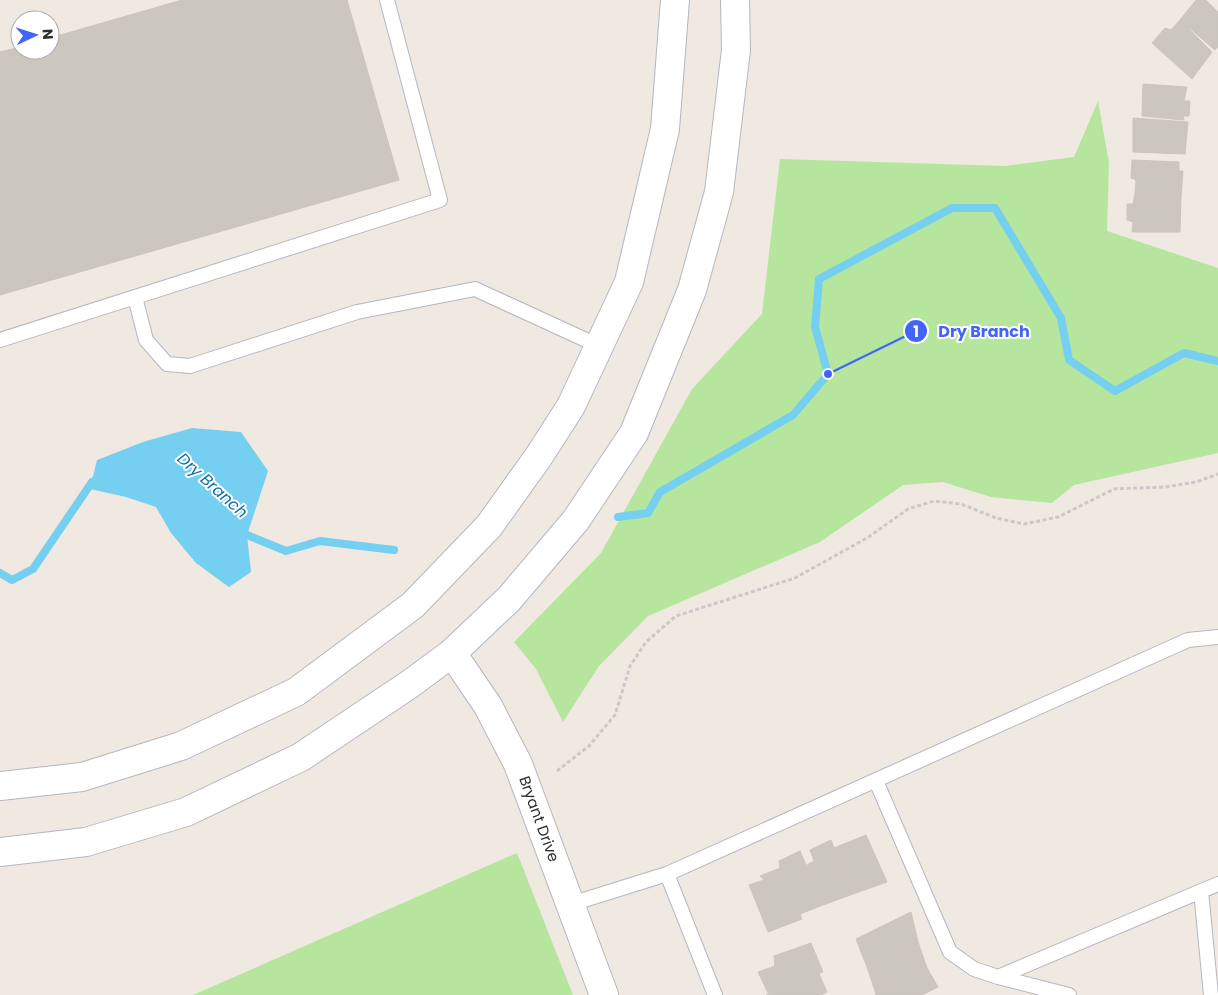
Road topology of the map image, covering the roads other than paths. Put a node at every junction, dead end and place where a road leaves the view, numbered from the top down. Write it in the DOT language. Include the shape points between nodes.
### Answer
graph roads {
  1 [pos="387,0"];
  2 [pos="675,0"];
  3 [pos="736,0"];
  4 [pos="136,297"];
  5 [pos="0,340"];
  6 [pos="599,346"];
  7 [pos="1218,636"];
  8 [pos="452,653"];
  9 [pos="876,781"];
  10 [pos="0,786"];
  11 [pos="0,852"];
  12 [pos="667,874"];
  13 [pos="1218,884"];
  14 [pos="1202,891"];
  15 [pos="571,904"];
  16 [pos="998,977"];
  17 [pos="604,995"];
  18 [pos="715,995"];
  19 [pos="1069,995"];
  20 [pos="1211,995"];
  1 -- 4 [label="lane" via="440,200"];
  2 -- 6 [label="main road" via="665,129 629,282"];
  3 -- 8 [label="main road" via="736,50 719,192 692,290 634,433 576,520 509,599"];
  4 -- 5 [label="lane"];
  4 -- 6 [label="lane" via="146,340 167,364 190,366 357,312 475,289"];
  6 -- 10 [label="main road" via="571,406 488,526 413,605 296,692 181,746 82,777"];
  7 -- 9 [label="lane" via="1188,640"];
  8 -- 11 [label="main road" via="300,757 186,812 86,842"];
  8 -- 15 [label="main road, Bryant Drive" via="488,706 518,764"];
  9 -- 12 [label="lane"];
  9 -- 16 [label="lane" via="950,952 974,969"];
  12 -- 15 [label="lane"];
  12 -- 18 [label="lane"];
  13 -- 14 [label="lane"];
  14 -- 16 [label="lane"];
  14 -- 20 [label="lane"];
  15 -- 17 [label="main road, Bryant Drive"];
  16 -- 19 [label="lane"];
}
